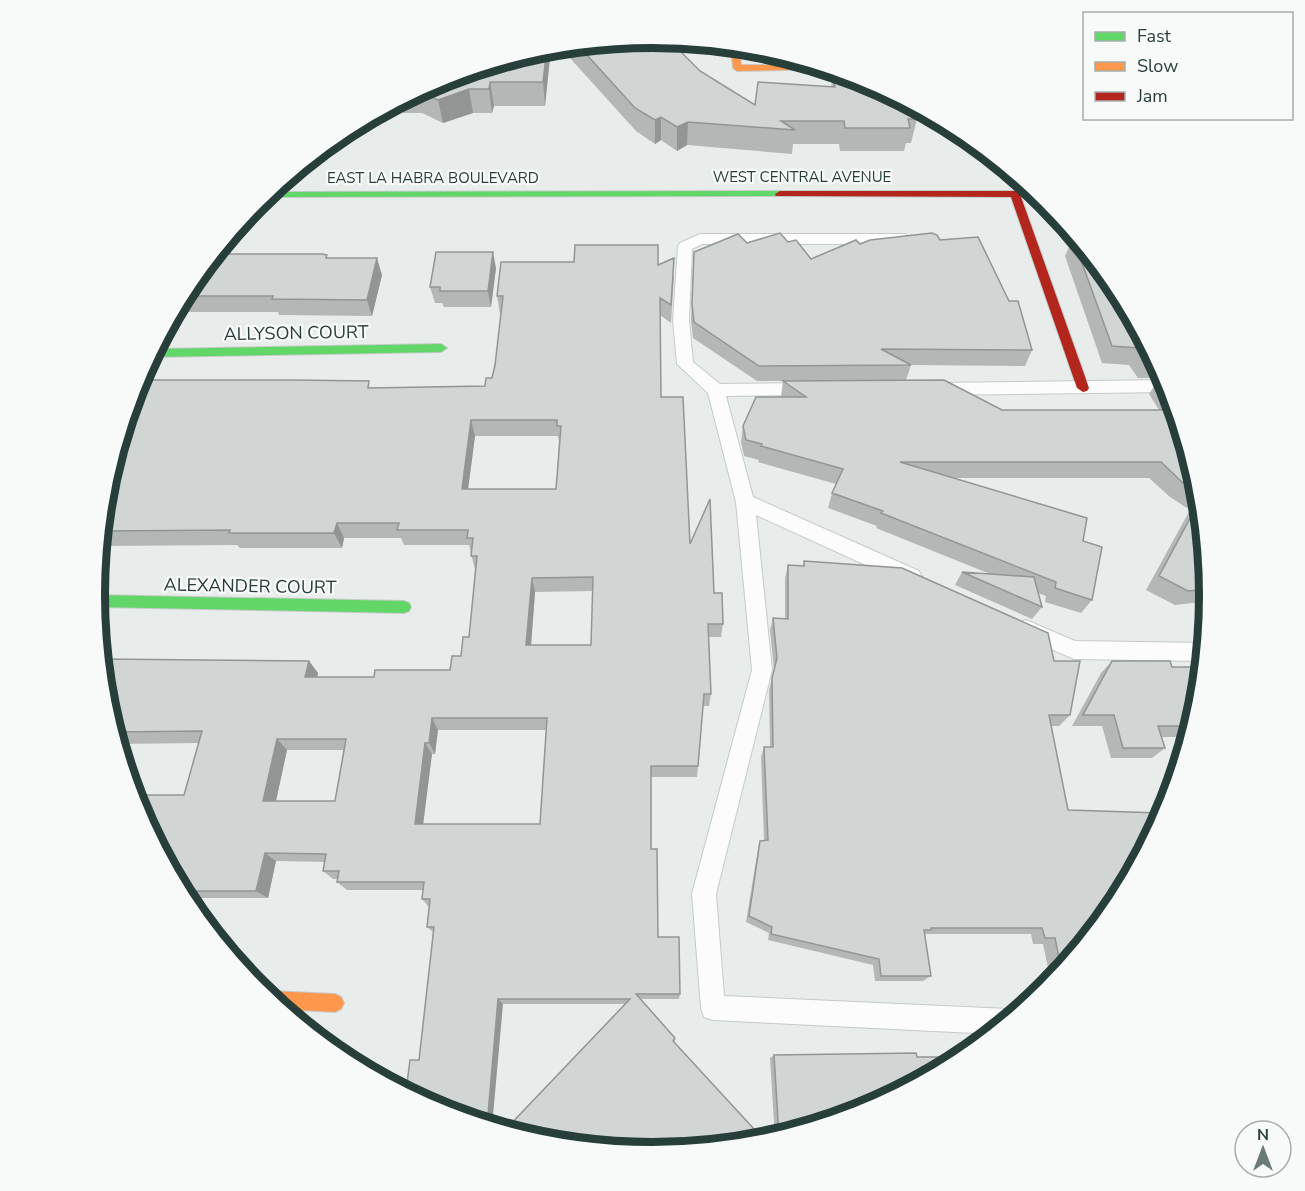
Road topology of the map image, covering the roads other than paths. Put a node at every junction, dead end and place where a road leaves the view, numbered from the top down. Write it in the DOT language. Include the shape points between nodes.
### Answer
graph roads {
  1 [pos="736,55"];
  2 [pos="800,69"];
  3 [pos="565,194"];
  4 [pos="1016,194"];
  5 [pos="1024,194"];
  6 [pos="280,195"];
  7 [pos="920,240"];
  8 [pos="441,348"];
  9 [pos="161,353"];
  10 [pos="1158,386"];
  11 [pos="1083,388"];
  12 [pos="822,389"];
  13 [pos="917,389"];
  14 [pos="716,390"];
  15 [pos="745,502"];
  16 [pos="925,583"];
  17 [pos="105,601"];
  18 [pos="404,607"];
  19 [pos="1010,621"];
  20 [pos="1197,652"];
  21 [pos="285,1001"];
  22 [pos="335,1003"];
  23 [pos="996,1021"];
  1 -- 2 [label="street" via="737,68"];
  3 -- 4 [label="street, WEST CENTRAL AVENUE"];
  3 -- 6 [label="street, EAST LA HABRA BOULEVARD"];
  4 -- 5 [label="street, WEST CENTRAL AVENUE"];
  4 -- 11 [label="street"];
  7 -- 14 [label="lane" via="700,239 686,246 681,320 685,364"];
  8 -- 9 [label="street, ALLYSON COURT"];
  10 -- 11 [label="lane"];
  11 -- 13 [label="lane"];
  12 -- 14 [label="lane"];
  14 -- 15 [label="lane"];
  15 -- 16 [label="lane"];
  15 -- 23 [label="lane" via="762,670 704,894 713,1008"];
  17 -- 18 [label="street, ALEXANDER COURT"];
  19 -- 20 [label="lane" via="1074,650"];
  21 -- 22 [label="street"];
}
